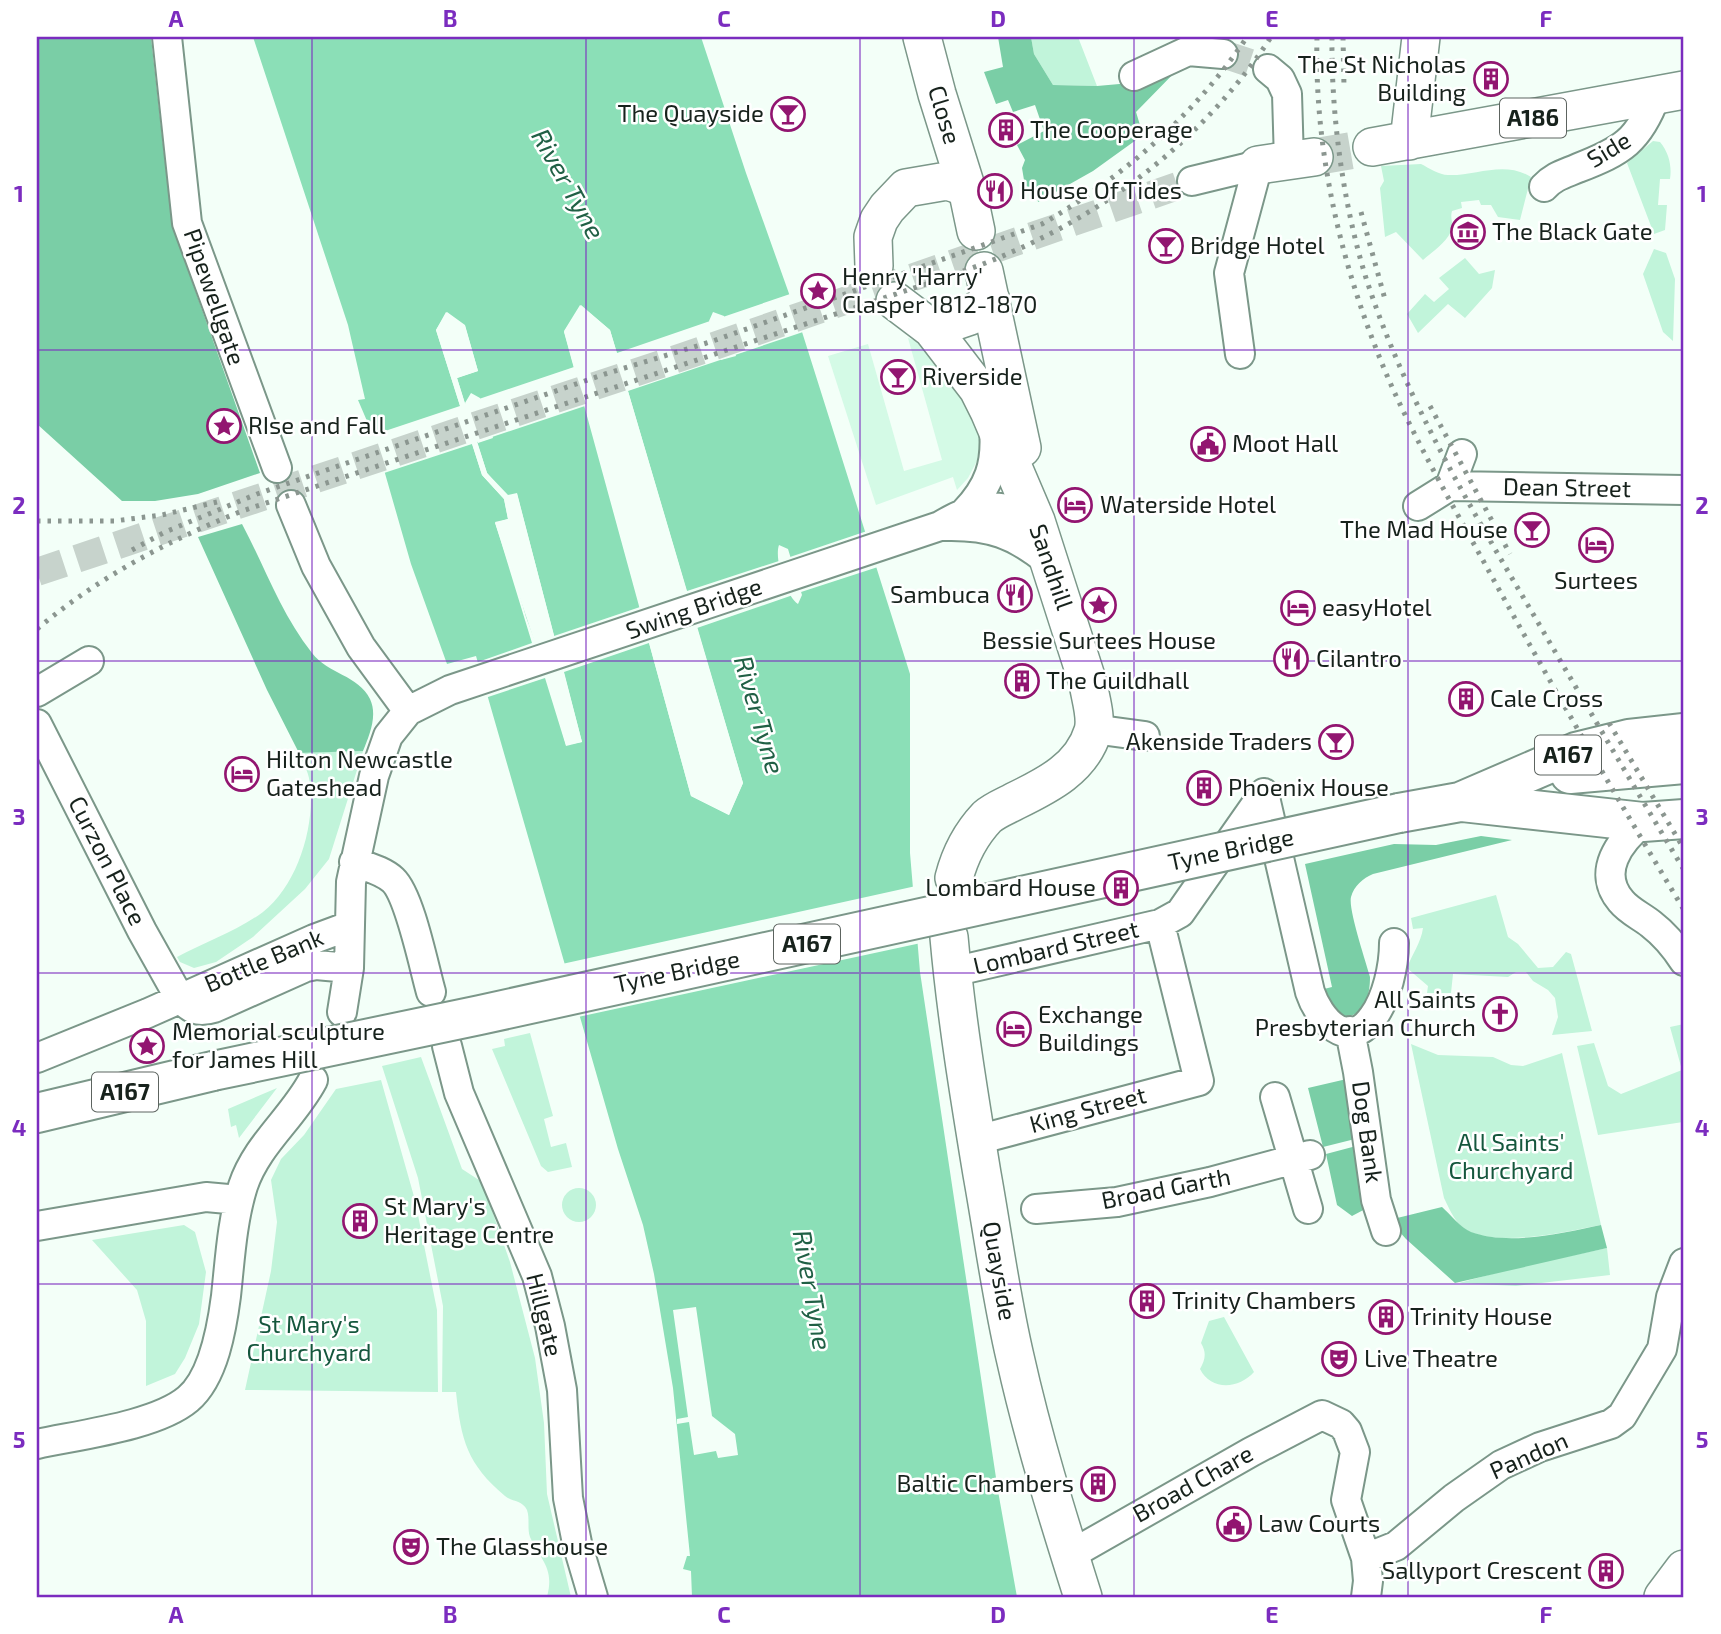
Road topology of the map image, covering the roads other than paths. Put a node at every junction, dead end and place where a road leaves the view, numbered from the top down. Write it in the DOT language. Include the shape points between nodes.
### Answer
graph roads {
  1 [pos="167,37"];
  2 [pos="922,37"];
  3 [pos="1421,37"];
  4 [pos="1223,54"];
  5 [pos="1268,69"];
  6 [pos="1134,76"];
  7 [pos="1670,92"];
  8 [pos="936,94"];
  9 [pos="1409,141"];
  10 [pos="1372,147"];
  11 [pos="1287,161"];
  12 [pos="1192,181"];
  13 [pos="1544,187"];
  14 [pos="906,188"];
  15 [pos="968,193"];
  16 [pos="976,231"];
  17 [pos="874,266"];
  18 [pos="895,301"];
  19 [pos="932,329"];
  20 [pos="1240,354"];
  21 [pos="989,411"];
  22 [pos="1462,454"];
  23 [pos="277,468"];
  24 [pos="1450,486"];
  25 [pos="1684,490"];
  26 [pos="291,505"];
  27 [pos="1418,506"];
  28 [pos="965,512"];
  29 [pos="1036,521"];
  30 [pos="927,530"];
  31 [pos="1049,562"];
  32 [pos="89,661"];
  33 [pos="37,692"];
  34 [pos="408,711"];
  35 [pos="37,724"];
  36 [pos="1093,729"];
  37 [pos="1684,733"];
  38 [pos="1145,736"];
  39 [pos="1684,764"];
  40 [pos="1516,791"];
  41 [pos="1684,791"];
  42 [pos="1460,802"];
  43 [pos="1684,819"];
  44 [pos="1643,822"];
  45 [pos="354,862"];
  46 [pos="954,878"];
  47 [pos="1160,924"];
  48 [pos="349,926"];
  49 [pos="949,937"];
  50 [pos="1394,943"];
  51 [pos="1684,961"];
  52 [pos="349,968"];
  53 [pos="952,972"];
  54 [pos="430,992"];
  55 [pos="180,997"];
  56 [pos="342,1012"];
  57 [pos="1350,1031"];
  58 [pos="447,1046"];
  59 [pos="37,1058"];
  60 [pos="313,1080"];
  61 [pos="1275,1097"];
  62 [pos="37,1113"];
  63 [pos="976,1140"];
  64 [pos="1302,1157"];
  65 [pos="239,1200"];
  66 [pos="1036,1209"];
  67 [pos="1308,1209"];
  68 [pos="37,1226"];
  69 [pos="1387,1231"];
  70 [pos="1684,1263"];
  71 [pos="37,1444"];
  72 [pos="1070,1555"];
  73 [pos="1366,1558"];
  74 [pos="1684,1569"];
  75 [pos="593,1597"];
  76 [pos="1083,1597"];
  77 [pos="1366,1597"];
  78 [pos="1662,1597"];
  1 -- 23 [label="street, Pipewellgate" via="187,223"];
  2 -- 8 [label="main road, Close"];
  3 -- 9 [label="main road"];
  4 -- 6 [label="street" via="1188,51"];
  5 -- 11 [label="street" via="1280,79 1287,94"];
  7 -- 9 [label="main road, A186"];
  7 -- 13 [label="street, Side" via="1636,135 1617,150 1554,177"];
  8 -- 14 [label="main road" via="942,125 939,143 932,159"];
  8 -- 15 [label="main road, Close"];
  9 -- 10 [label="main road"];
  11 -- 12 [label="street"];
  11 -- 20 [label="street" via="1229,273"];
  14 -- 15 [label="main road" via="947,181"];
  14 -- 17 [label="main road" via="879,220 873,237"];
  15 -- 16 [label="main road, Close"];
  18 -- 19 [label="main road, Sandhill"];
  19 -- 21 [label="main road, Sandhill" via="978,389"];
  19 -- 29 [label="main road" via="970,316 987,285"];
  21 -- 28 [label="street" via="995,444 991,475"];
  21 -- 29 [label="main road, Sandhill"];
  22 -- 24 [label="street"];
  24 -- 25 [label="street, Dean Street"];
  24 -- 27 [label="street"];
  26 -- 34 [label="street" via="316,566 361,647"];
  28 -- 29 [label="street" via="1000,508"];
  28 -- 30 [label="street"];
  29 -- 31 [label="main road, Sandhill"];
  30 -- 31 [label="street" via="980,527 998,531"];
  30 -- 34 [label="street, Swing Bridge" via="472,682"];
  31 -- 36 [label="main road, Sandhill" via="1088,683"];
  32 -- 33 [label="street"];
  34 -- 45 [label="street" via="388,736"];
  35 -- 55 [label="street, Curzon Place"];
  36 -- 38 [label="street"];
  36 -- 46 [label="main road" via="1068,771 989,816 963,850"];
  37 -- 42 [label="highway, A167" via="1629,739 1576,752"];
  39 -- 40 [label="highway" via="1567,774"];
  40 -- 41 [label="highway" via="1563,798"];
  40 -- 42 [label="highway"];
  42 -- 44 [label="highway, A167"];
  42 -- 62 [label="highway, Tyne Bridge / A167, bridge"];
  43 -- 44 [label="highway, A167"];
  44 -- 51 [label="street" via="1615,853 1611,867 1614,890 1622,902 1662,933"];
  45 -- 48 [label="street"];
  45 -- 54 [label="street" via="397,884"];
  47 -- 53 [label="street, Lombard Street"];
  47 -- 57 [label="street" via="1180,913 1264,793 1314,1002 1328,1024"];
  47 -- 63 [label="street, King Street" via="1199,1081"];
  48 -- 52 [label="street"];
  48 -- 55 [label="street, Bottle Bank"];
  49 -- 53 [label="main road, Quayside"];
  50 -- 57 [label="street" via="1394,961 1376,1013 1365,1027"];
  52 -- 55 [label="street, Bottle Bank" via="306,967 208,1010 194,1010"];
  52 -- 56 [label="street"];
  53 -- 63 [label="main road, Quayside"];
  55 -- 59 [label="street, Bottle Bank"];
  57 -- 69 [label="street, Dog Bank" via="1376,1200"];
  58 -- 75 [label="street, Hillgate" via="459,1093 537,1276 562,1390 568,1498"];
  60 -- 65 [label="street" via="256,1157"];
  61 -- 64 [label="street"];
  63 -- 72 [label="main road, Quayside" via="1015,1357"];
  64 -- 66 [label="street, Broad Garth" via="1117,1202"];
  64 -- 67 [label="street"];
  65 -- 68 [label="street" via="206,1197"];
  65 -- 71 [label="street" via="218,1342 208,1370 190,1398 138,1421"];
  70 -- 73 [label="street, Pandon" via="1671,1297 1662,1349 1622,1416 1501,1465 1396,1546"];
  72 -- 73 [label="street, Broad Chare" via="1318,1415 1328,1415 1352,1441 1354,1460 1346,1500"];
  72 -- 76 [label="main road, Quayside"];
  73 -- 77 [label="street"];
  74 -- 78 [label="main road"];
}
